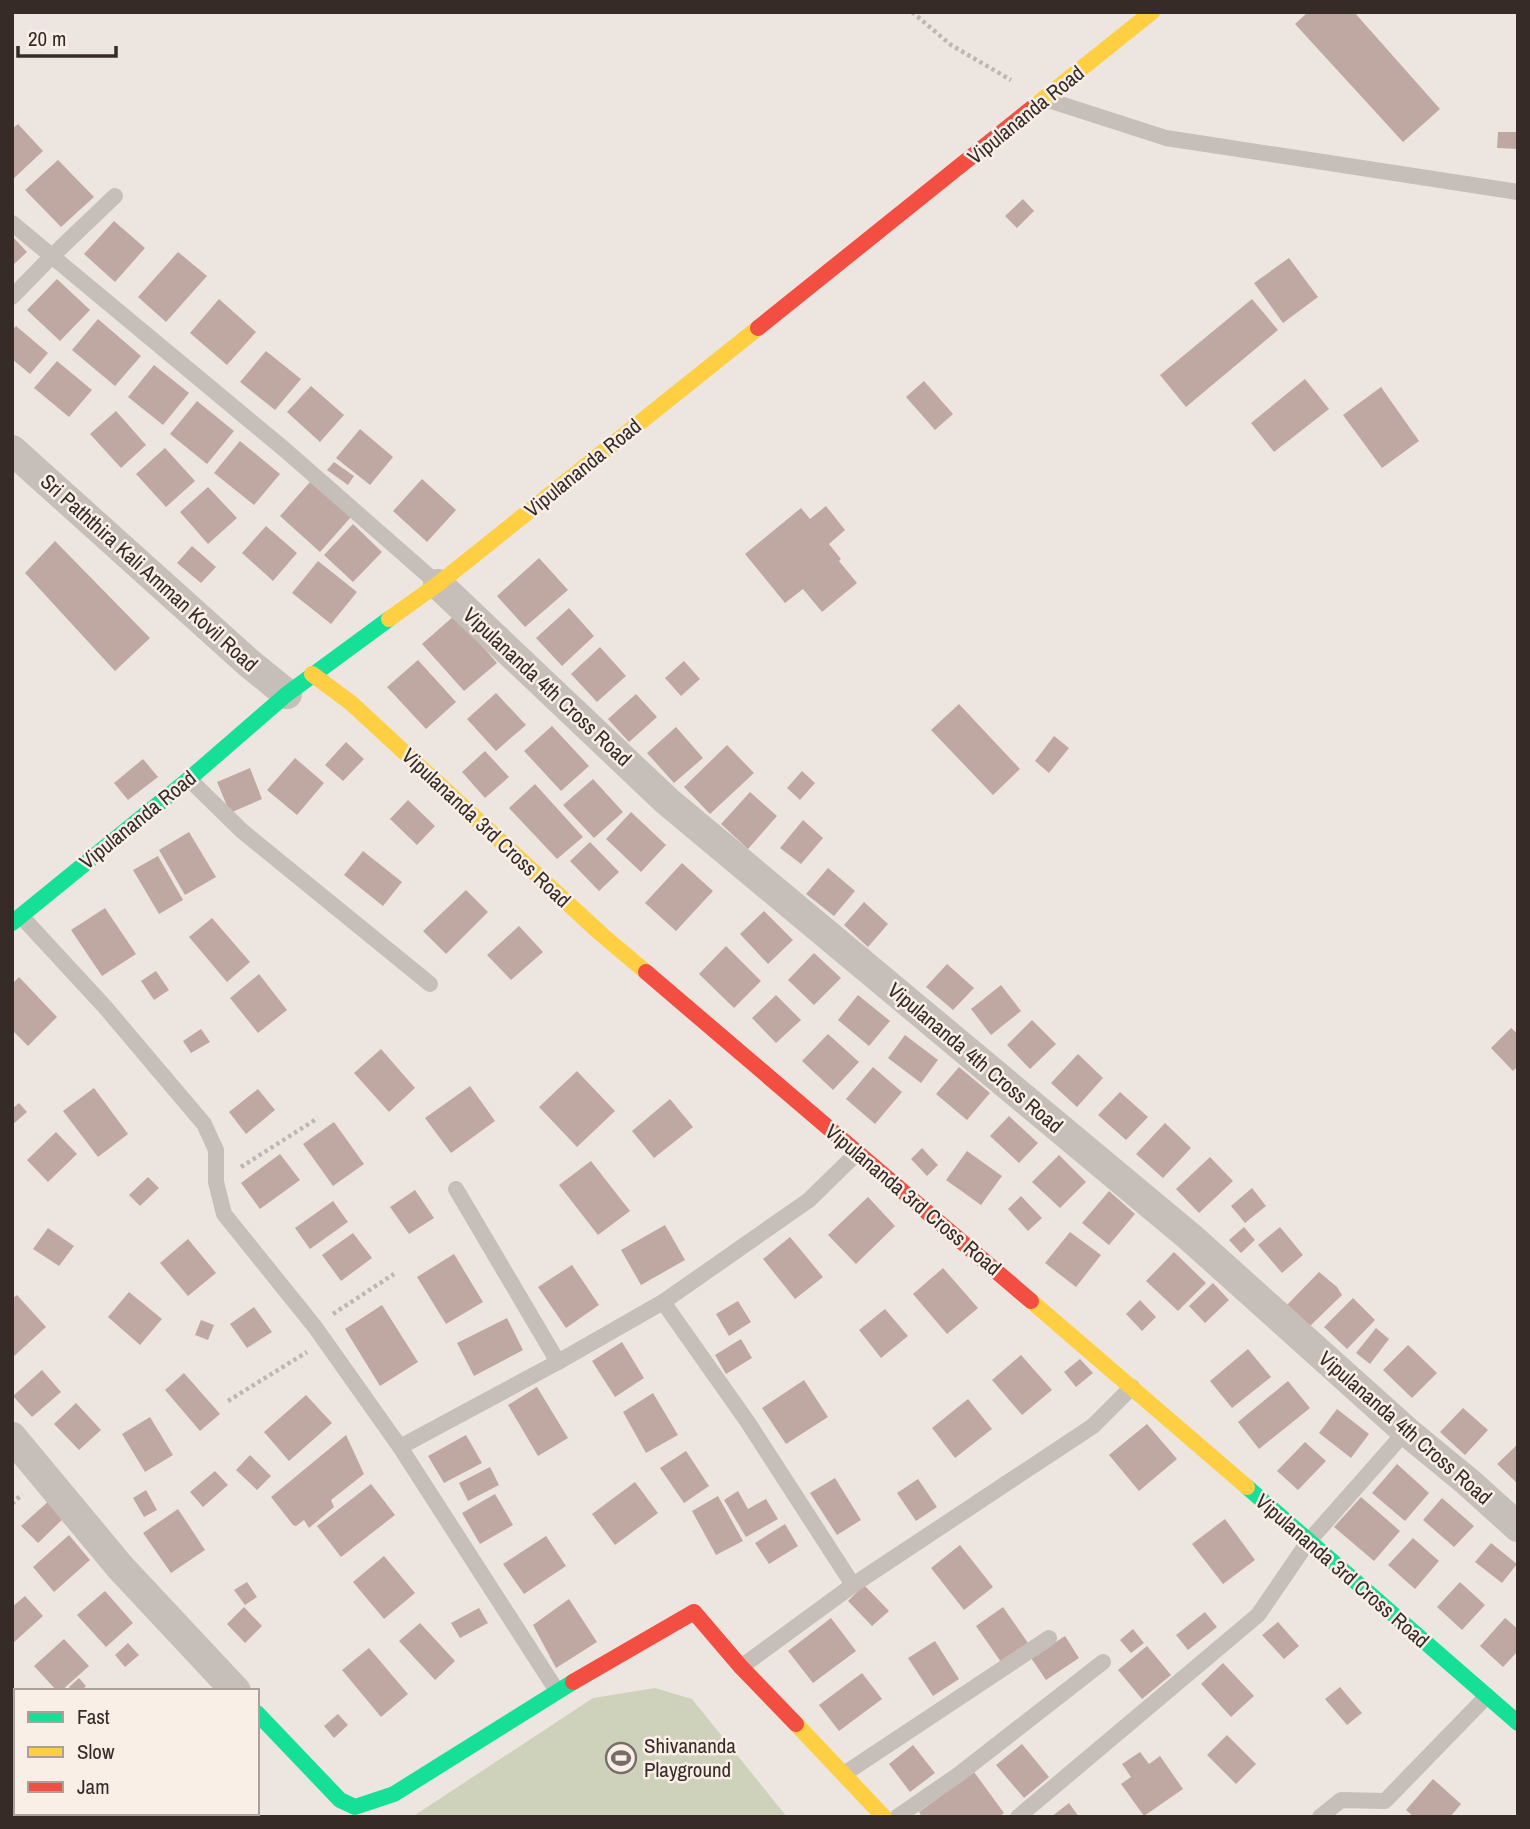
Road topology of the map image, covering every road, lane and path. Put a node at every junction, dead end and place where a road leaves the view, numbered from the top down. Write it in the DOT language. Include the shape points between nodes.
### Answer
graph roads {
  1 [pos="912,12"];
  2 [pos="1152,12"];
  3 [pos="1046,99"];
  4 [pos="1518,192"];
  5 [pos="114,196"];
  6 [pos="12,223"];
  7 [pos="51,257"];
  8 [pos="12,297"];
  9 [pos="12,450"];
  10 [pos="438,584"];
  11 [pos="312,674"];
  12 [pos="287,694"];
  13 [pos="189,779"];
  14 [pos="16,919"];
  15 [pos="430,984"];
  16 [pos="318,1118"];
  17 [pos="857,1153"];
  18 [pos="216,1182"];
  19 [pos="456,1189"];
  20 [pos="394,1274"];
  21 [pos="663,1302"];
  22 [pos="315,1326"];
  23 [pos="325,1341"];
  24 [pos="558,1362"];
  25 [pos="1132,1387"];
  26 [pos="228,1401"];
  27 [pos="1406,1431"];
  28 [pos="12,1437"];
  29 [pos="401,1447"];
  30 [pos="1518,1527"];
  31 [pos="1308,1542"];
  32 [pos="853,1585"];
  33 [pos="1049,1639"];
  34 [pos="1103,1662"];
  35 [pos="741,1667"];
  36 [pos="234,1689"];
  37 [pos="557,1691"];
  38 [pos="1487,1696"];
  39 [pos="1514,1713"];
  40 [pos="259,1715"];
  41 [pos="844,1774"];
  42 [pos="884,1817"];
  43 [pos="897,1817"];
  44 [pos="1018,1817"];
  45 [pos="1320,1817"];
  1 -- 3 [label="path" via="951,46"];
  2 -- 3 [label="street, Vipulananda Road"];
  3 -- 4 [label="lane" via="1166,138"];
  3 -- 10 [label="street, Vipulananda Road"];
  5 -- 7 [label="lane"];
  6 -- 7 [label="lane"];
  7 -- 8 [label="lane"];
  7 -- 10 [label="lane" via="284,449"];
  9 -- 12 [label="street, Sri Paththira Kali Amman Kovil Road"];
  10 -- 11 [label="street, Vipulananda Road"];
  10 -- 27 [label="street, Vipulananda 4th Cross Road" via="667,801 1190,1237"];
  11 -- 12 [label="street, Vipulananda Road"];
  11 -- 17 [label="street, Vipulananda 3rd Cross Road" via="361,712 601,934"];
  12 -- 13 [label="street, Vipulananda Road"];
  13 -- 14 [label="street, Vipulananda Road"];
  13 -- 15 [label="lane" via="242,831"];
  14 -- 18 [label="lane" via="105,1007 204,1124 216,1150"];
  16 -- 18 [label="path"];
  17 -- 21 [label="lane" via="809,1200"];
  17 -- 25 [label="street, Vipulananda 3rd Cross Road"];
  18 -- 22 [label="lane" via="224,1214"];
  19 -- 24 [label="lane"];
  20 -- 22 [label="path"];
  21 -- 24 [label="lane"];
  21 -- 32 [label="lane"];
  22 -- 23 [label="lane"];
  23 -- 26 [label="path"];
  23 -- 29 [label="lane"];
  24 -- 29 [label="lane"];
  25 -- 31 [label="street, Vipulananda 3rd Cross Road"];
  25 -- 32 [label="lane" via="1093,1426"];
  27 -- 30 [label="street, Vipulananda 4th Cross Road"];
  27 -- 31 [label="lane"];
  28 -- 36 [label="street" via="120,1567"];
  29 -- 37 [label="lane"];
  31 -- 38 [label="street, Vipulananda 3rd Cross Road"];
  31 -- 44 [label="lane" via="1258,1615"];
  32 -- 35 [label="lane"];
  33 -- 41 [label="lane"];
  34 -- 43 [label="lane"];
  35 -- 37 [label="street" via="694,1612"];
  35 -- 41 [label="street"];
  37 -- 40 [label="street" via="394,1794 355,1807 340,1800"];
  38 -- 39 [label="street, Vipulananda 3rd Cross Road"];
  38 -- 45 [label="lane" via="1385,1801 1341,1800"];
  41 -- 42 [label="street"];
}
